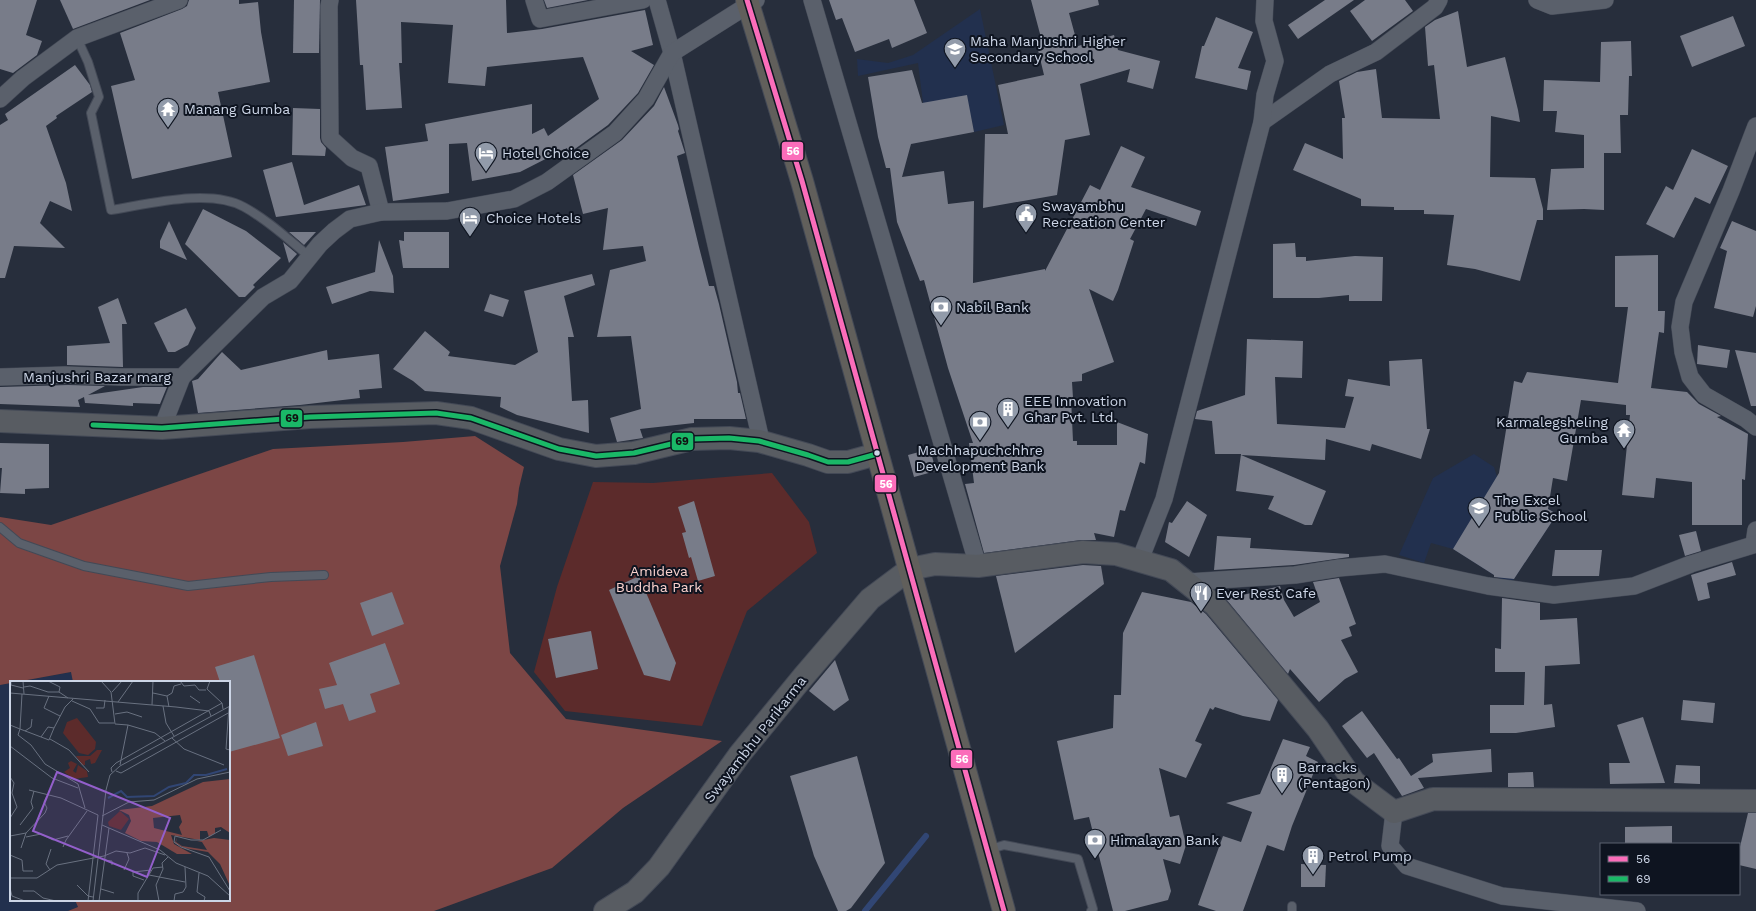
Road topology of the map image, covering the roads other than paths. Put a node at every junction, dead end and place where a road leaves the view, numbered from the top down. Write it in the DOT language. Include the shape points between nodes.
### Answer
graph roads {
  1 [pos="179,0"];
  2 [pos="330,0"];
  3 [pos="534,0"];
  4 [pos="643,0"];
  5 [pos="657,0"];
  6 [pos="812,0"];
  7 [pos="1265,0"];
  8 [pos="1439,0"];
  9 [pos="1537,0"];
  10 [pos="1605,0"];
  11 [pos="750,1"];
  12 [pos="77,38"];
  13 [pos="672,53"];
  14 [pos="0,100"];
  15 [pos="1262,122"];
  16 [pos="1756,126"];
  17 [pos="381,212"];
  18 [pos="310,257"];
  19 [pos="0,377"];
  20 [pos="182,377"];
  21 [pos="0,421"];
  22 [pos="1756,427"];
  23 [pos="162,428"];
  24 [pos="760,441"];
  25 [pos="877,454"];
  26 [pos="0,527"];
  27 [pos="1755,540"];
  28 [pos="1140,560"];
  29 [pos="978,566"];
  30 [pos="910,569"];
  31 [pos="324,575"];
  32 [pos="1188,582"];
  33 [pos="1756,801"];
  34 [pos="1394,812"];
  35 [pos="986,850"];
  36 [pos="605,911"];
  37 [pos="1004,911"];
  38 [pos="1091,911"];
  39 [pos="1637,911"];
  1 -- 12 [label="street"];
  2 -- 17 [label="street" via="330,138 352,158 369,166"];
  3 -- 4 [label="street" via="540,19"];
  5 -- 13 [label="street"];
  6 -- 29 [label="street"];
  7 -- 15 [label="street" via="1264,21 1274,61 1265,94"];
  8 -- 15 [label="street" via="1435,7 1376,52 1330,74"];
  9 -- 10 [label="street" via="1552,6"];
  11 -- 13 [label="street, Manjushri Bazar marg"];
  11 -- 25 [label="highway"];
  12 -- 14 [label="street" via="23,78"];
  12 -- 18 [label="lane" via="99,97 91,114 112,210 194,197 227,200 244,206"];
  13 -- 17 [label="street, Manjushri Bazar marg" via="646,99 615,133 547,182 514,199 447,211"];
  13 -- 24 [label="street"];
  15 -- 28 [label="street" via="1164,499"];
  16 -- 22 [label="street" via="1684,302 1680,328 1690,377 1704,395"];
  17 -- 18 [label="street, Manjushri Bazar marg" via="350,219 320,244"];
  18 -- 20 [label="street, Manjushri Bazar marg" via="290,281 263,297"];
  19 -- 20 [label="street, Manjushri Bazar marg"];
  20 -- 23 [label="street"];
  21 -- 23 [label="main road"];
  23 -- 24 [label="main road" via="310,417 436,413 471,418 559,449 596,456 634,453 692,439 729,438"];
  24 -- 25 [label="main road" via="828,462 848,462"];
  25 -- 30 [label="highway"];
  26 -- 31 [label="lane" via="19,543 84,566 188,586 271,577"];
  27 -- 32 [label="street" via="1634,586 1554,595 1488,586 1385,564 1295,575"];
  28 -- 29 [label="main road" via="1116,554 1083,552"];
  28 -- 32 [label="main road" via="1171,570"];
  29 -- 30 [label="main road" via="934,564"];
  30 -- 35 [label="highway"];
  30 -- 36 [label="main road, Swayambhu Parikarma" via="870,599 803,677 740,754 659,867 635,892"];
  32 -- 34 [label="main road" via="1215,604 1318,729 1354,782"];
  33 -- 34 [label="main road" via="1433,799"];
  34 -- 39 [label="street" via="1390,846 1408,866 1502,896"];
  35 -- 37 [label="highway"];
  35 -- 38 [label="lane" via="1004,846 1078,859 1093,909"];
}
